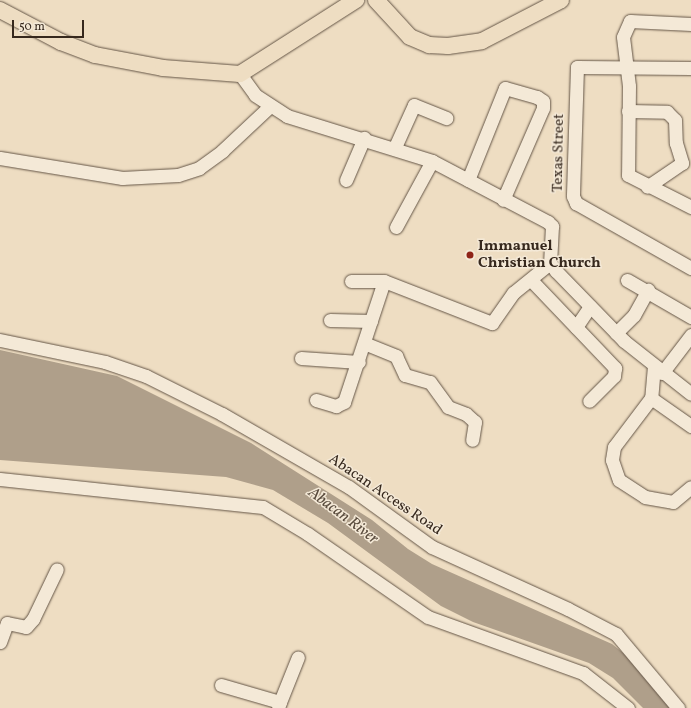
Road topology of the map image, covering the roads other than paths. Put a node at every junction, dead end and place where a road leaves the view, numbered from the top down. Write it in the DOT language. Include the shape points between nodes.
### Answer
graph roads {
  1 [pos="356,0"];
  2 [pos="376,0"];
  3 [pos="560,0"];
  4 [pos="0,10"];
  5 [pos="691,24"];
  6 [pos="626,67"];
  7 [pos="691,68"];
  8 [pos="240,74"];
  9 [pos="269,107"];
  10 [pos="628,111"];
  11 [pos="446,118"];
  12 [pos="364,138"];
  13 [pos="395,147"];
  14 [pos="0,158"];
  15 [pos="432,161"];
  16 [pos="346,180"];
  17 [pos="468,180"];
  18 [pos="647,187"];
  19 [pos="503,200"];
  20 [pos="691,207"];
  21 [pos="396,227"];
  22 [pos="550,263"];
  23 [pos="690,265"];
  24 [pos="351,280"];
  25 [pos="530,280"];
  26 [pos="627,280"];
  27 [pos="384,281"];
  28 [pos="648,290"];
  29 [pos="590,306"];
  30 [pos="691,317"];
  31 [pos="330,320"];
  32 [pos="371,321"];
  33 [pos="576,327"];
  34 [pos="616,333"];
  35 [pos="691,335"];
  36 [pos="0,340"];
  37 [pos="364,343"];
  38 [pos="301,358"];
  39 [pos="359,362"];
  40 [pos="658,370"];
  41 [pos="691,394"];
  42 [pos="651,398"];
  43 [pos="316,400"];
  44 [pos="590,401"];
  45 [pos="691,426"];
  46 [pos="472,440"];
  47 [pos="0,479"];
  48 [pos="691,487"];
  49 [pos="57,569"];
  50 [pos="0,642"];
  51 [pos="298,657"];
  52 [pos="221,685"];
  53 [pos="279,705"];
  54 [pos="628,708"];
  55 [pos="678,708"];
  1 -- 8 [label="main road"];
  2 -- 3 [label="main road" via="410,37 429,45 448,46 482,42"];
  4 -- 8 [label="main road" via="61,42 95,55 163,68"];
  5 -- 6 [label="street" via="630,21 623,37"];
  6 -- 7 [label="street"];
  6 -- 10 [label="street"];
  6 -- 23 [label="street, Texas Street" via="577,68 576,203"];
  8 -- 9 [label="street"];
  9 -- 12 [label="street" via="287,116"];
  9 -- 14 [label="street" via="222,151 199,168 178,176 122,178"];
  10 -- 18 [label="street" via="627,172"];
  10 -- 18 [label="street" via="667,112 675,120 676,143 682,163"];
  11 -- 13 [label="street" via="414,105"];
  12 -- 13 [label="street"];
  12 -- 16 [label="street"];
  13 -- 15 [label="street"];
  15 -- 17 [label="street"];
  15 -- 21 [label="street"];
  17 -- 19 [label="street"];
  17 -- 19 [label="street" via="505,88 537,96 543,101 543,108"];
  18 -- 20 [label="street"];
  19 -- 22 [label="street" via="552,226"];
  22 -- 25 [label="street"];
  22 -- 29 [label="street"];
  24 -- 27 [label="street"];
  25 -- 27 [label="street" via="513,293 492,323"];
  25 -- 33 [label="street"];
  26 -- 28 [label="street"];
  27 -- 32 [label="street"];
  28 -- 30 [label="street"];
  28 -- 34 [label="street" via="634,315"];
  29 -- 33 [label="street"];
  29 -- 34 [label="street"];
  31 -- 32 [label="street"];
  32 -- 37 [label="street"];
  33 -- 44 [label="street" via="617,372"];
  34 -- 40 [label="street"];
  35 -- 40 [label="street"];
  36 -- 55 [label="street, Abacan Access Road" via="105,362 146,376 191,398 349,486 432,547 595,622 632,649"];
  37 -- 39 [label="street"];
  37 -- 46 [label="street" via="396,356 405,375 430,382 448,407 466,414 475,422"];
  38 -- 39 [label="street"];
  39 -- 43 [label="street" via="341,405"];
  40 -- 41 [label="street"];
  40 -- 42 [label="street"];
  42 -- 45 [label="street"];
  42 -- 48 [label="street" via="614,447 612,460 619,480 645,497 673,502"];
  47 -- 54 [label="street" via="263,507 314,538 428,617 584,673"];
  49 -- 50 [label="street" via="33,619 26,627 7,623"];
  51 -- 53 [label="street"];
  52 -- 53 [label="street"];
}
